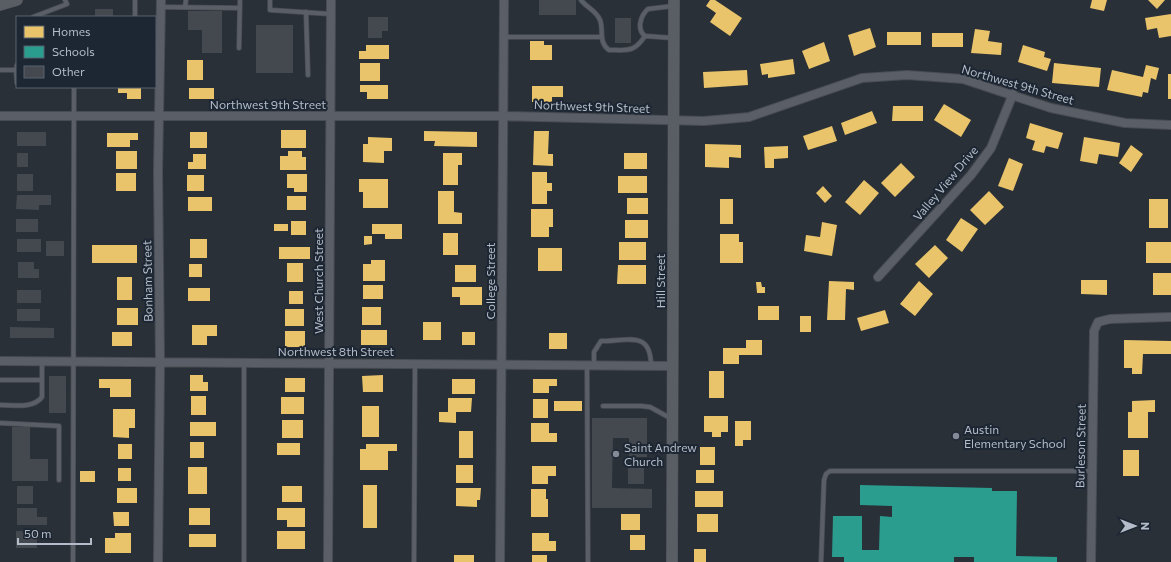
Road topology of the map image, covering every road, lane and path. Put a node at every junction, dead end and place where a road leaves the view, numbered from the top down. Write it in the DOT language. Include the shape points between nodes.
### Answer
graph roads {
  1 [pos="17,0"];
  2 [pos="66,0"];
  3 [pos="135,0"];
  4 [pos="186,0"];
  5 [pos="240,0"];
  6 [pos="270,0"];
  7 [pos="331,0"];
  8 [pos="504,0"];
  9 [pos="581,0"];
  10 [pos="161,3"];
  11 [pos="674,3"];
  12 [pos="0,5"];
  13 [pos="186,7"];
  14 [pos="240,8"];
  15 [pos="306,12"];
  16 [pos="331,14"];
  17 [pos="36,16"];
  18 [pos="135,16"];
  19 [pos="158,26"];
  20 [pos="645,36"];
  21 [pos="504,37"];
  22 [pos="601,37"];
  23 [pos="674,38"];
  24 [pos="239,48"];
  25 [pos="0,70"];
  26 [pos="16,70"];
  27 [pos="308,75"];
  28 [pos="74,88"];
  29 [pos="1013,94"];
  30 [pos="0,116"];
  31 [pos="73,116"];
  32 [pos="159,116"];
  33 [pos="330,116"];
  34 [pos="503,116"];
  35 [pos="673,121"];
  36 [pos="1171,125"];
  37 [pos="878,277"];
  38 [pos="1171,317"];
  39 [pos="0,361"];
  40 [pos="42,362"];
  41 [pos="74,362"];
  42 [pos="160,363"];
  43 [pos="244,363"];
  44 [pos="330,363"];
  45 [pos="416,364"];
  46 [pos="502,364"];
  47 [pos="590,365"];
  48 [pos="651,366"];
  49 [pos="672,366"];
  50 [pos="0,380"];
  51 [pos="42,380"];
  52 [pos="0,405"];
  53 [pos="603,406"];
  54 [pos="672,420"];
  55 [pos="0,423"];
  56 [pos="1092,472"];
  57 [pos="59,480"];
  58 [pos="73,562"];
  59 [pos="158,562"];
  60 [pos="244,562"];
  61 [pos="328,562"];
  62 [pos="414,562"];
  63 [pos="500,562"];
  64 [pos="588,562"];
  65 [pos="672,562"];
  66 [pos="821,562"];
  67 [pos="1091,562"];
  1 -- 12 [label="street"];
  2 -- 17 [label="lane" via="67,4"];
  3 -- 18 [label="lane"];
  4 -- 13 [label="lane"];
  5 -- 14 [label="lane"];
  6 -- 15 [label="lane" via="270,10"];
  7 -- 16 [label="street, West Church Street"];
  8 -- 21 [label="street, College Street"];
  9 -- 22 [label="lane" via="595,11 600,20"];
  10 -- 13 [label="lane"];
  10 -- 19 [label="street, Bonham Street"];
  11 -- 20 [label="lane" via="645,11 641,17 640,28"];
  11 -- 23 [label="street, Hill Street"];
  13 -- 14 [label="lane"];
  14 -- 24 [label="lane"];
  15 -- 16 [label="lane"];
  15 -- 27 [label="lane"];
  16 -- 33 [label="street, West Church Street"];
  19 -- 32 [label="street, Bonham Street"];
  20 -- 22 [label="lane" via="636,47 626,50 609,50"];
  20 -- 23 [label="lane"];
  21 -- 22 [label="lane"];
  21 -- 34 [label="street, College Street"];
  23 -- 35 [label="street, Hill Street"];
  25 -- 26 [label="lane"];
  28 -- 31 [label="lane"];
  29 -- 35 [label="street, Northwest 9th Street" via="963,79 907,75 862,78 749,117"];
  29 -- 36 [label="street, Northwest 9th Street" via="1052,108 1118,122"];
  29 -- 37 [label="street, Valley View Drive" via="991,148 971,175"];
  30 -- 31 [label="street, Northwest 9th Street"];
  31 -- 32 [label="street, Northwest 9th Street"];
  31 -- 41 [label="lane"];
  32 -- 33 [label="street, Northwest 9th Street"];
  32 -- 42 [label="street, Bonham Street"];
  33 -- 34 [label="street, Northwest 9th Street"];
  33 -- 44 [label="street, West Church Street"];
  34 -- 35 [label="street, Northwest 9th Street"];
  34 -- 46 [label="street, College Street"];
  35 -- 49 [label="street, Hill Street"];
  38 -- 56 [label="street, Burleson Street" via="1110,319 1098,322 1094,331"];
  39 -- 40 [label="street, Northwest 8th Street"];
  40 -- 41 [label="street, Northwest 8th Street"];
  40 -- 51 [label="lane"];
  41 -- 42 [label="street, Northwest 8th Street"];
  41 -- 58 [label="lane"];
  42 -- 43 [label="street, Northwest 8th Street"];
  42 -- 59 [label="street, Bonham Street"];
  43 -- 44 [label="street, Northwest 8th Street"];
  43 -- 60 [label="lane"];
  44 -- 45 [label="street, Northwest 8th Street"];
  44 -- 61 [label="street, West Church Street"];
  45 -- 46 [label="street, Northwest 8th Street"];
  45 -- 62 [label="lane"];
  46 -- 47 [label="street, Northwest 8th Street"];
  46 -- 63 [label="street, College Street"];
  47 -- 48 [label="street, Northwest 8th Street"];
  47 -- 48 [label="lane" via="601,341 641,340 648,345"];
  47 -- 64 [label="lane"];
  48 -- 49 [label="street, Northwest 8th Street"];
  49 -- 54 [label="street, Hill Street"];
  50 -- 51 [label="lane"];
  51 -- 52 [label="lane" via="42,397 38,402"];
  53 -- 54 [label="lane" via="650,407"];
  54 -- 65 [label="street, Hill Street"];
  55 -- 57 [label="lane" via="59,426"];
  56 -- 66 [label="lane" via="830,471 824,480"];
  56 -- 67 [label="street, Burleson Street"];
}
